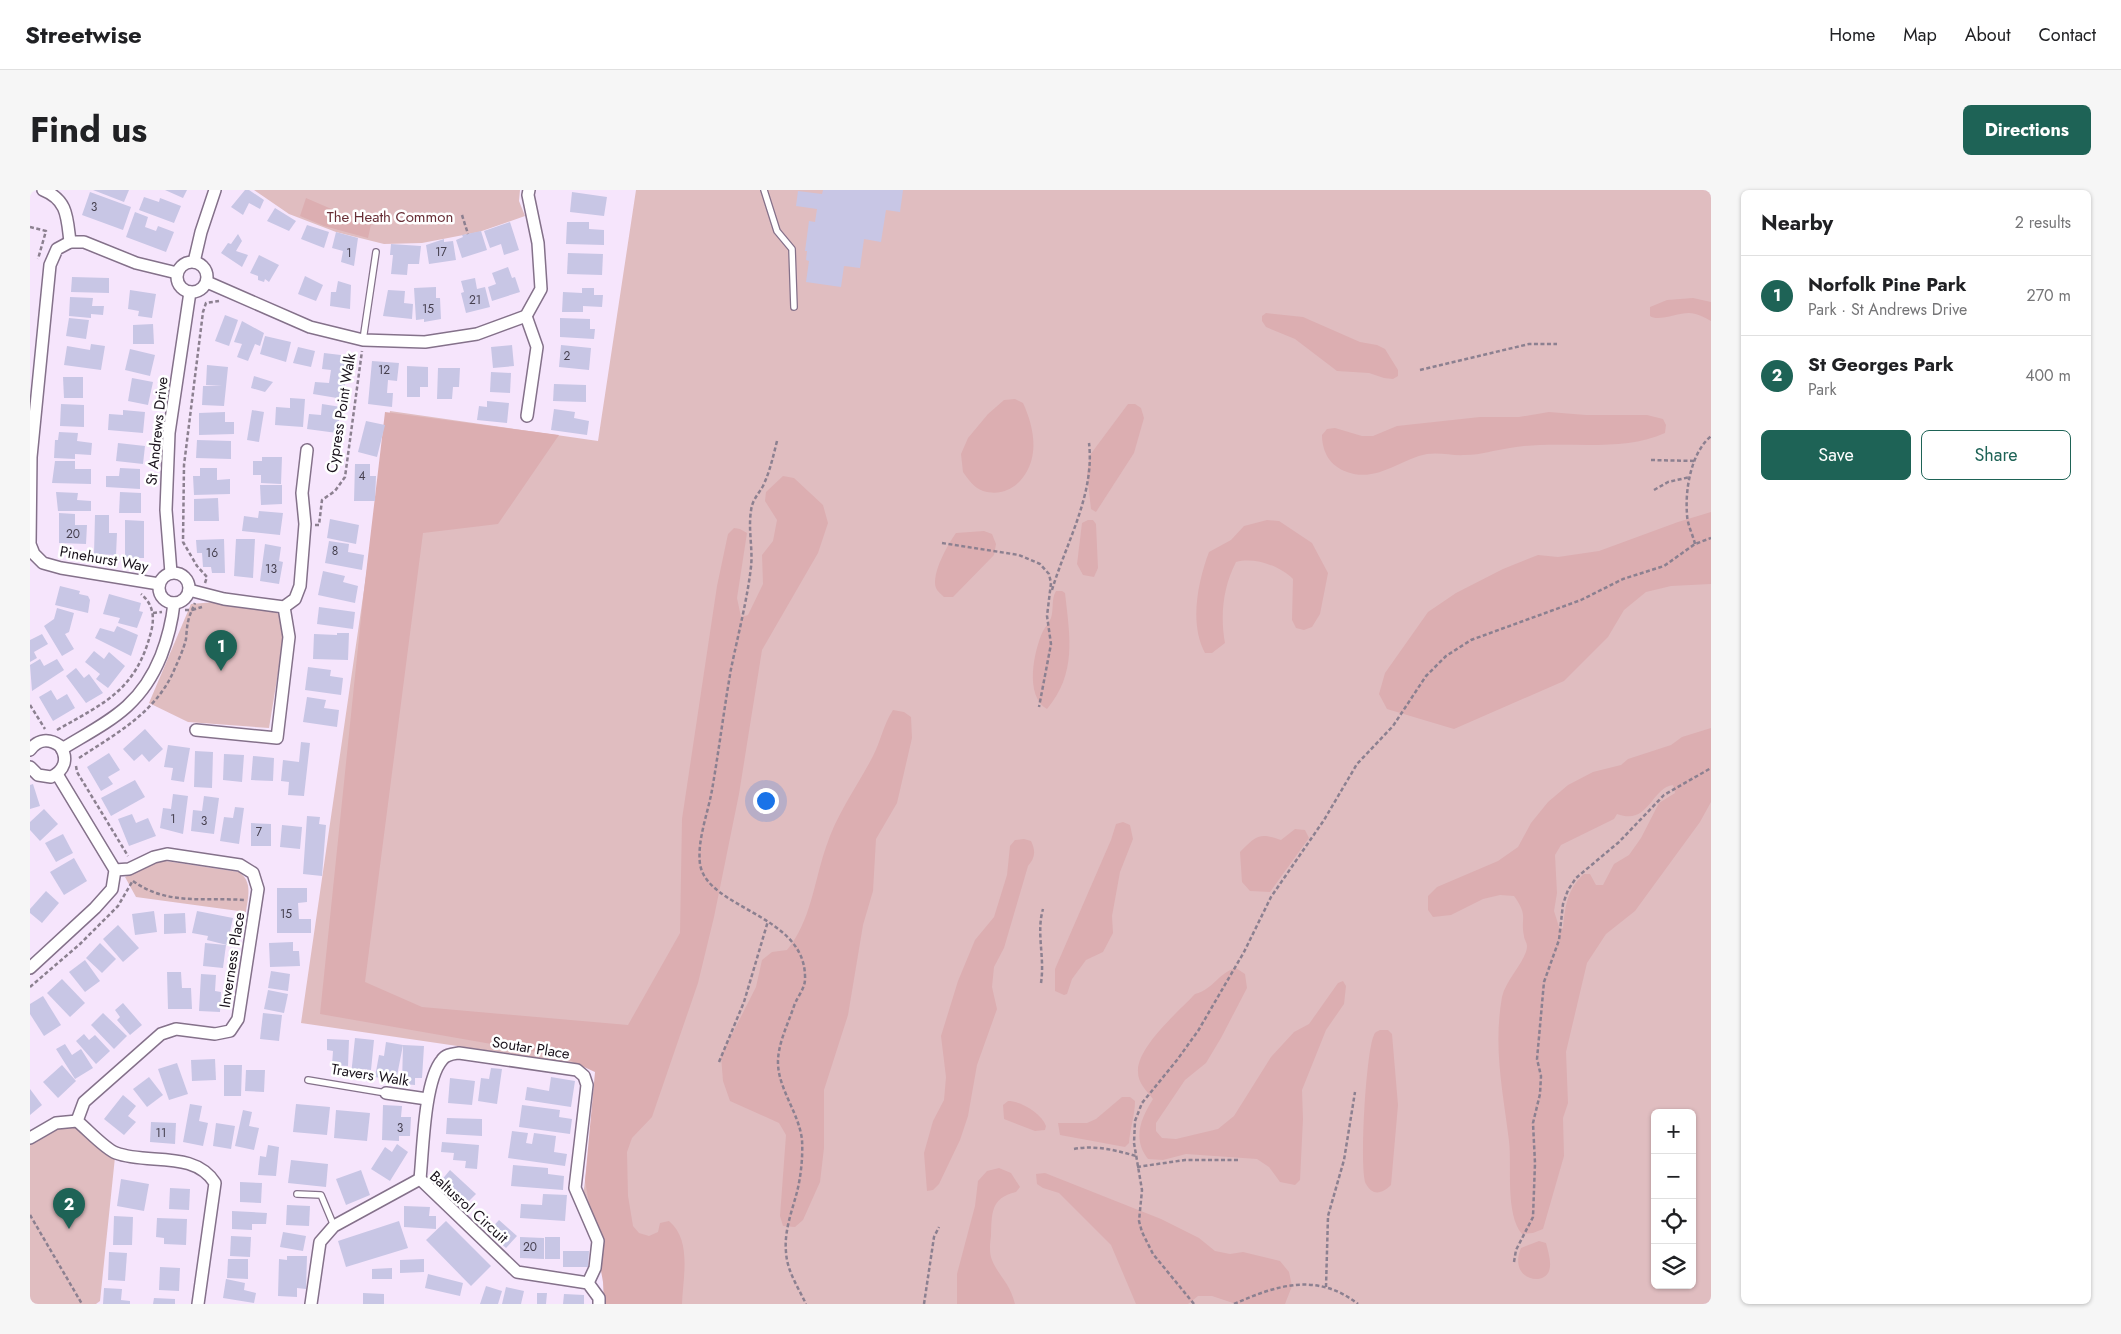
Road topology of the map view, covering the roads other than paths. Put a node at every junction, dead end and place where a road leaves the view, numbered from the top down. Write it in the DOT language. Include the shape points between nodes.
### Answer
graph roads {
  1 [pos="43,190"];
  2 [pos="215,190"];
  3 [pos="529,190"];
  4 [pos="764,190"];
  5 [pos="70,242"];
  6 [pos="376,252"];
  7 [pos="194,262"];
  8 [pos="177,273"];
  9 [pos="207,282"];
  10 [pos="190,292"];
  11 [pos="794,307"];
  12 [pos="526,316"];
  13 [pos="363,340"];
  14 [pos="527,416"];
  15 [pos="307,450"];
  16 [pos="30,515"];
  17 [pos="171,573"];
  18 [pos="159,584"];
  19 [pos="194,591"];
  20 [pos="173,607"];
  21 [pos="284,607"];
  22 [pos="196,730"];
  23 [pos="32,742"];
  24 [pos="66,747"];
  25 [pos="30,767"];
  26 [pos="57,774"];
  27 [pos="115,870"];
  28 [pos="30,968"];
  29 [pos="308,1080"];
  30 [pos="386,1093"];
  31 [pos="427,1099"];
  32 [pos="77,1121"];
  33 [pos="30,1138"];
  34 [pos="420,1179"];
  35 [pos="297,1194"];
  36 [pos="334,1226"];
  37 [pos="588,1283"];
  38 [pos="198,1304"];
  39 [pos="311,1304"];
  40 [pos="599,1304"];
  1 -- 5 [label="street" via="54,194 65,210"];
  2 -- 7 [label="street"];
  3 -- 12 [label="street" via="541,264 541,289"];
  4 -- 11 [label="lane" via="777,231 792,249"];
  5 -- 8 [label="street" via="84,242 136,263"];
  5 -- 16 [label="street, Pinehurst Way" via="57,249 50,265 31,457"];
  6 -- 13 [label="lane"];
  7 -- 8 [label="street" via="183,265"];
  7 -- 9 [label="street" via="207,271"];
  8 -- 10 [label="street" via="180,287"];
  9 -- 10 [label="street" via="200,290"];
  9 -- 13 [label="street" via="310,327"];
  10 -- 17 [label="street, St Andrews Drive" via="169,433 166,510"];
  12 -- 13 [label="street" via="477,334 425,342"];
  12 -- 14 [label="street" via="537,347"];
  15 -- 21 [label="street" via="302,493 305,524 300,586 295,599"];
  16 -- 18 [label="street, Pinehurst Way" via="30,544 34,554 43,562 61,568"];
  17 -- 18 [label="street"];
  17 -- 19 [label="street" via="186,578"];
  18 -- 20 [label="street" via="160,596"];
  19 -- 20 [label="street"];
  19 -- 21 [label="street" via="224,599"];
  20 -- 24 [label="street" via="172,627 152,679 135,700 114,717"];
  21 -- 22 [label="street" via="289,637 277,738"];
  23 -- 24 [label="street" via="49,740"];
  24 -- 26 [label="street" via="65,762"];
  25 -- 26 [label="street" via="44,777"];
  26 -- 27 [label="street"];
  27 -- 28 [label="street" via="112,889"];
  27 -- 32 [label="street, Inverness Place" via="132,868 167,854 240,865 253,873 258,889 238,1019 230,1031 215,1034 176,1029 161,1034 84,1102"];
  29 -- 30 [label="lane, Travers Walk"];
  30 -- 31 [label="street, Travers Walk"];
  31 -- 34 [label="street, Soutar Place"];
  31 -- 37 [label="street, Soutar Place" via="440,1061 446,1055 459,1053 577,1070 584,1076 587,1085 575,1188 598,1241 595,1268"];
  32 -- 33 [label="street" via="56,1123"];
  32 -- 38 [label="street" via="115,1153 196,1165 208,1172 215,1183"];
  34 -- 36 [label="street, Baltusrol Circuit"];
  34 -- 37 [label="street, Baltusrol Circuit" via="517,1272"];
  35 -- 36 [label="lane" via="321,1195"];
  36 -- 39 [label="street, Baltusrol Circuit" via="320,1242"];
  37 -- 40 [label="street" via="599,1298"];
}
